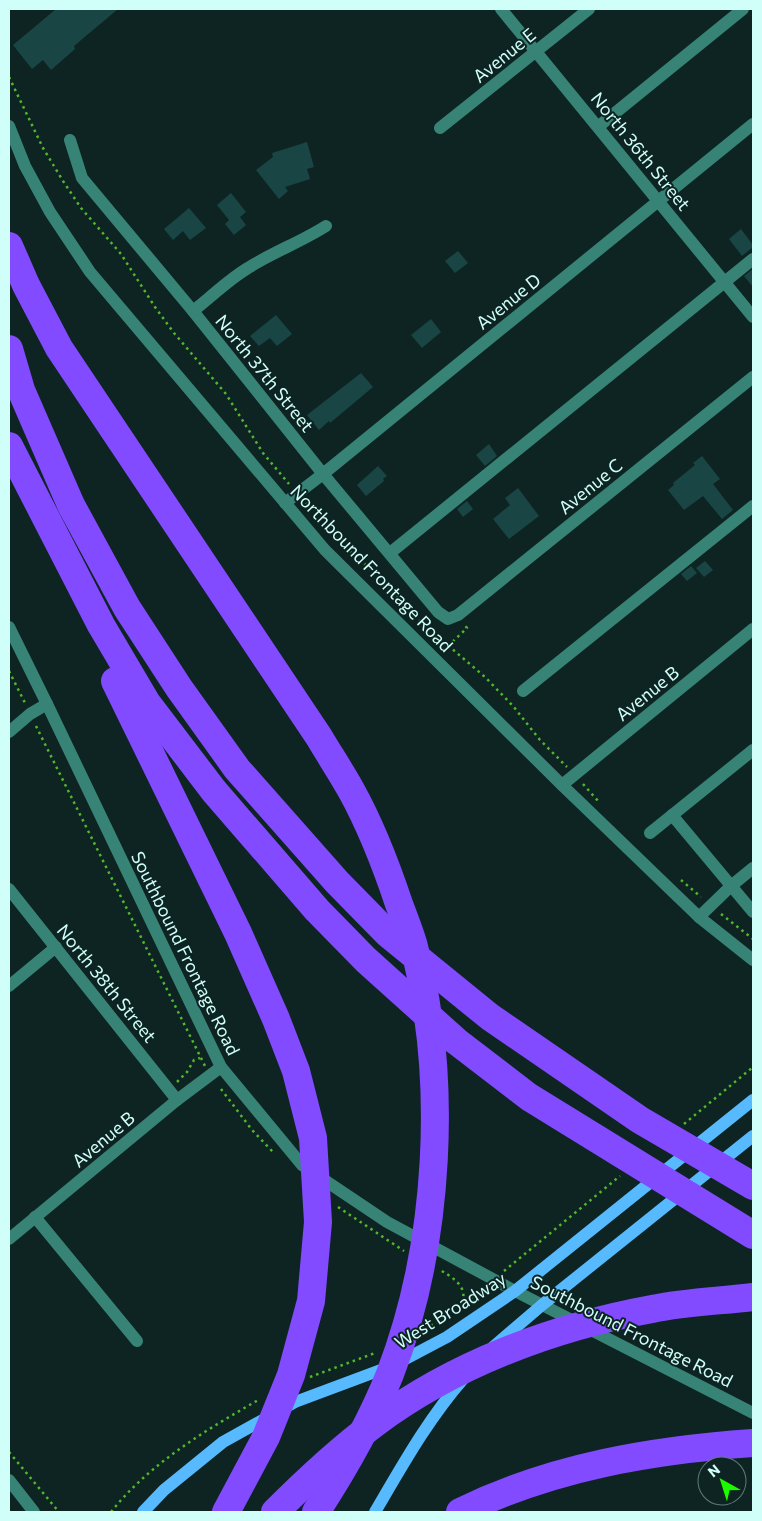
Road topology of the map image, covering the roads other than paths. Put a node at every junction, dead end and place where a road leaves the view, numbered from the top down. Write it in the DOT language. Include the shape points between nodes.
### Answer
graph roads {
  1 [pos="501,9"];
  2 [pos="589,9"];
  3 [pos="743,9"];
  4 [pos="537,51"];
  5 [pos="753,124"];
  6 [pos="9,126"];
  7 [pos="599,126"];
  8 [pos="440,128"];
  9 [pos="70,140"];
  10 [pos="659,200"];
  11 [pos="326,226"];
  12 [pos="9,246"];
  13 [pos="753,259"];
  14 [pos="725,282"];
  15 [pos="193,311"];
  16 [pos="753,317"];
  17 [pos="9,349"];
  18 [pos="753,377"];
  19 [pos="9,446"];
  20 [pos="323,474"];
  21 [pos="285,503"];
  22 [pos="753,506"];
  23 [pos="390,553"];
  24 [pos="67,562"];
  25 [pos="448,619"];
  26 [pos="9,627"];
  27 [pos="753,629"];
  28 [pos="523,691"];
  29 [pos="47,704"];
  30 [pos="9,732"];
  31 [pos="753,750"];
  32 [pos="562,784"];
  33 [pos="672,815"];
  34 [pos="650,833"];
  35 [pos="753,868"];
  36 [pos="731,886"];
  37 [pos="9,889"];
  38 [pos="753,912"];
  39 [pos="699,917"];
  40 [pos="56,947"];
  41 [pos="753,960"];
  42 [pos="9,986"];
  43 [pos="221,1067"];
  44 [pos="173,1095"];
  45 [pos="753,1100"];
  46 [pos="753,1136"];
  47 [pos="753,1186"];
  48 [pos="36,1217"];
  49 [pos="743,1228"];
  50 [pos="9,1239"];
  51 [pos="515,1291"];
  52 [pos="753,1297"];
  53 [pos="542,1305"];
  54 [pos="137,1341"];
  55 [pos="753,1413"];
  56 [pos="753,1443"];
  57 [pos="9,1480"];
  58 [pos="34,1512"];
  59 [pos="143,1512"];
  60 [pos="226,1512"];
  61 [pos="275,1512"];
  62 [pos="316,1512"];
  63 [pos="375,1512"];
  64 [pos="460,1512"];
  1 -- 4 [label="street, North 36th Street"];
  2 -- 4 [label="street, Avenue E"];
  3 -- 7 [label="street"];
  4 -- 7 [label="street, North 36th Street"];
  4 -- 8 [label="street, Avenue E"];
  5 -- 10 [label="street, Avenue D"];
  6 -- 21 [label="street, Northbound Frontage Road" via="25,166 50,212 90,272"];
  7 -- 10 [label="street, North 36th Street"];
  9 -- 15 [label="street, North 37th Street" via="82,178"];
  10 -- 14 [label="street, North 36th Street"];
  10 -- 20 [label="street, Avenue D"];
  11 -- 15 [label="street" via="247,268"];
  12 -- 62 [label="highway" via="59,348 319,736 352,791 385,864 413,942 430,1029 435,1103 428,1224 410,1315 390,1374 360,1438"];
  13 -- 14 [label="street"];
  14 -- 16 [label="street, North 36th Street"];
  14 -- 23 [label="street"];
  15 -- 20 [label="street, North 37th Street"];
  17 -- 47 [label="highway" via="21,390 71,505 127,608 237,769 337,882 388,934 490,1017 640,1120"];
  18 -- 25 [label="street, Avenue C" via="458,615"];
  19 -- 24 [label="highway"];
  20 -- 21 [label="street, Avenue D"];
  20 -- 23 [label="street, North 37th Street"];
  21 -- 32 [label="street, Northbound Frontage Road" via="325,550"];
  22 -- 28 [label="street"];
  23 -- 25 [label="street, North 37th Street" via="438,612"];
  24 -- 49 [label="highway" via="146,702 214,791 317,910 366,960 456,1041 529,1097"];
  24 -- 60 [label="highway" via="76,603 276,1019 296,1071 313,1138 318,1222 311,1301 291,1376 266,1437"];
  26 -- 29 [label="street, Southbound Frontage Road"];
  27 -- 32 [label="street, Avenue B"];
  29 -- 30 [label="street"];
  29 -- 43 [label="street, Southbound Frontage Road"];
  31 -- 33 [label="street"];
  32 -- 39 [label="street, Northbound Frontage Road"];
  33 -- 34 [label="street"];
  33 -- 36 [label="street"];
  35 -- 36 [label="street"];
  36 -- 38 [label="street"];
  36 -- 39 [label="street"];
  37 -- 40 [label="street, North 38th Street"];
  39 -- 41 [label="street, Northbound Frontage Road"];
  40 -- 42 [label="street"];
  40 -- 44 [label="street, North 38th Street"];
  43 -- 44 [label="street, Avenue B"];
  43 -- 51 [label="street, Southbound Frontage Road" via="302,1164 387,1222"];
  44 -- 48 [label="street, Avenue B"];
  45 -- 51 [label="main road, West Broadway"];
  46 -- 53 [label="main road"];
  48 -- 50 [label="street, Avenue B"];
  48 -- 54 [label="street"];
  51 -- 53 [label="street, Southbound Frontage Road"];
  51 -- 59 [label="main road, West Broadway" via="447,1337 394,1365 295,1402 223,1442 164,1490"];
  52 -- 61 [label="highway" via="654,1308 604,1319 482,1361 424,1392 375,1424 321,1467"];
  53 -- 55 [label="street, Southbound Frontage Road"];
  53 -- 63 [label="main road" via="482,1358 447,1398"];
  56 -- 64 [label="highway" via="695,1447 564,1472"];
  57 -- 58 [label="street"];
}
